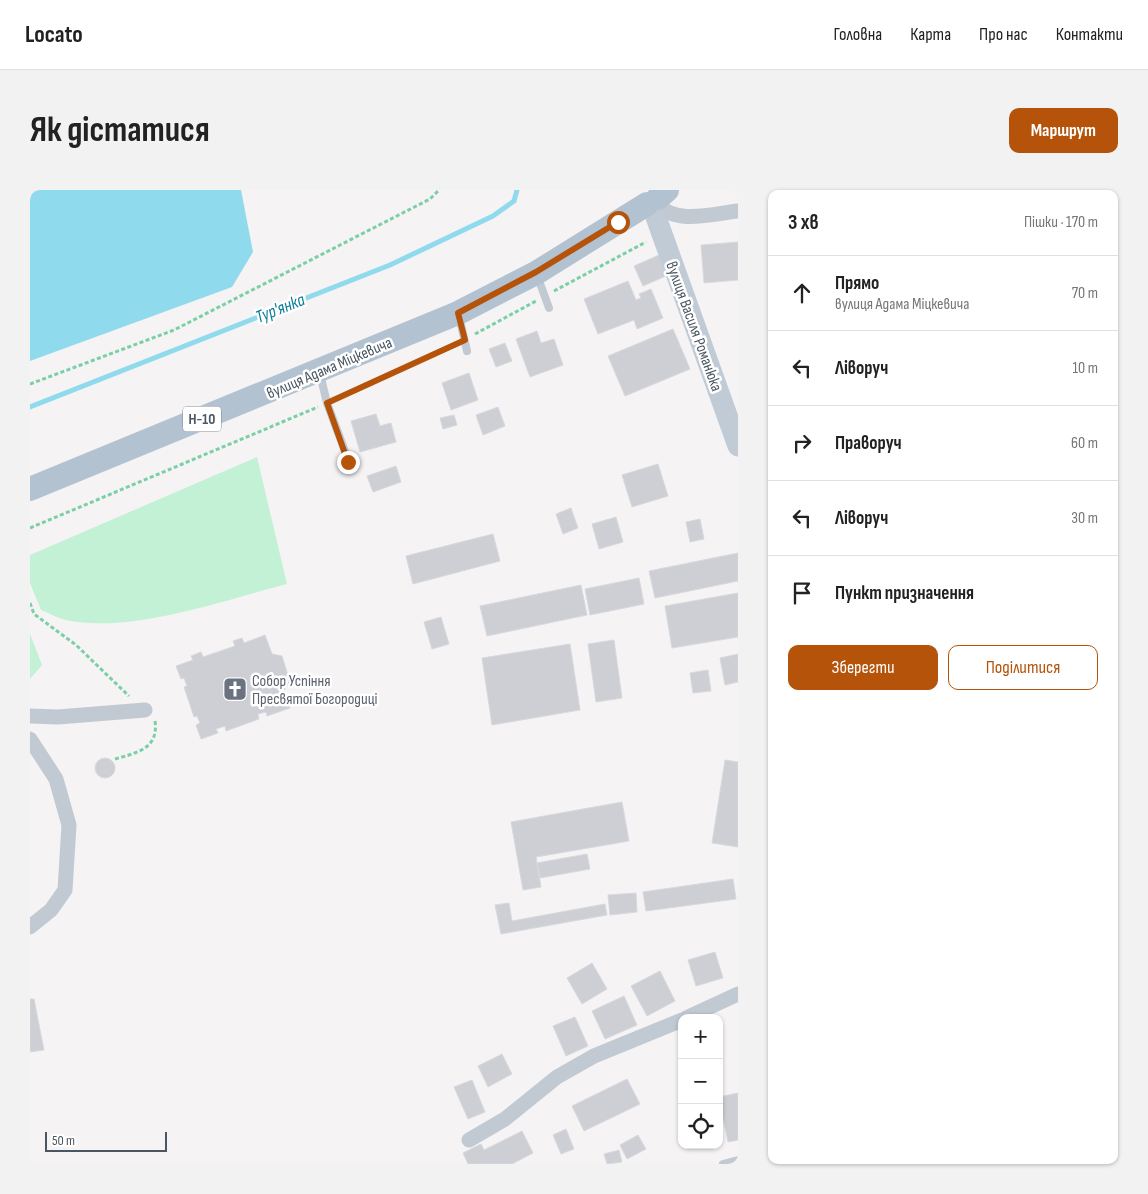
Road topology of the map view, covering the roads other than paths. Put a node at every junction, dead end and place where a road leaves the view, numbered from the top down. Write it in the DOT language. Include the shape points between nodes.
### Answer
graph roads {
  1 [pos="655,198"];
  2 [pos="738,211"];
  3 [pos="536,272"];
  4 [pos="549,308"];
  5 [pos="458,313"];
  6 [pos="467,351"];
  7 [pos="319,372"];
  8 [pos="738,446"];
  9 [pos="348,462"];
  10 [pos="30,489"];
  11 [pos="145,710"];
  12 [pos="30,716"];
  13 [pos="30,739"];
  14 [pos="30,927"];
  15 [pos="738,994"];
  16 [pos="695,1014"];
  17 [pos="678,1022"];
  18 [pos="469,1140"];
  19 [pos="738,1160"];
  20 [pos="723,1164"];
  1 -- 2 [label="street" via="664,212 675,216"];
  1 -- 3 [label="main road, вулиця Адама Міцкевича / Н-10"];
  1 -- 8 [label="street, вулиця Василя Романюка" via="662,233"];
  3 -- 4 [label="lane"];
  3 -- 5 [label="main road, вулиця Адама Міцкевича / Н-10"];
  5 -- 6 [label="lane"];
  5 -- 7 [label="main road, вулиця Адама Міцкевича / Н-10"];
  7 -- 9 [label="lane"];
  7 -- 10 [label="main road, вулиця Адама Міцкевича / Н-10"];
  11 -- 12 [label="street"];
  13 -- 14 [label="street" via="56,779 69,826 66,890 51,910"];
  15 -- 16 [label="street"];
  17 -- 18 [label="street" via="579,1064 557,1077 505,1119"];
  19 -- 20 [label="lane"];
}
